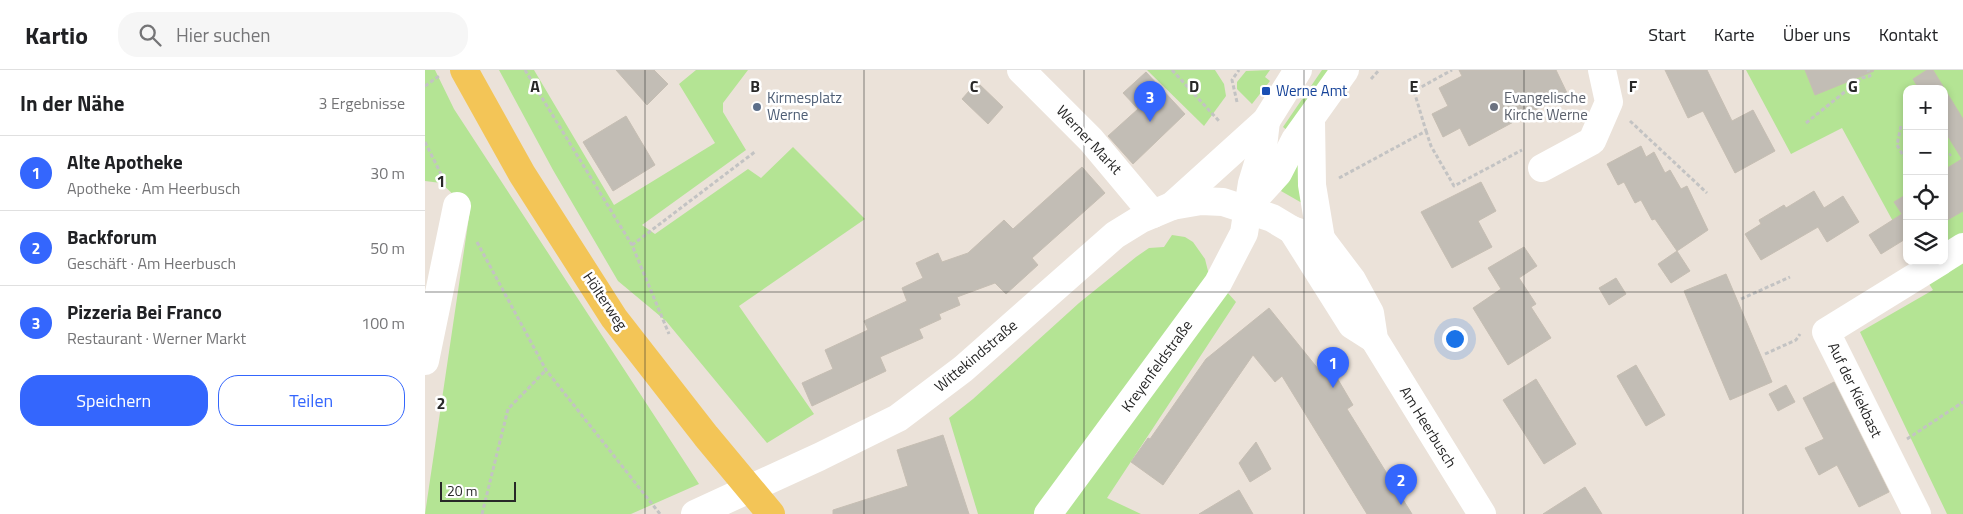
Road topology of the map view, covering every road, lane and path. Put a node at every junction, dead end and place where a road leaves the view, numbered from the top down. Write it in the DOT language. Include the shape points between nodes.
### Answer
graph roads {
  1 [pos="525,70"];
  2 [pos="1021,70"];
  3 [pos="1171,70"];
  4 [pos="1239,70"];
  5 [pos="1298,70"];
  6 [pos="1345,70"];
  7 [pos="1453,70"];
  8 [pos="1602,70"];
  9 [pos="1868,70"];
  10 [pos="453,72"];
  11 [pos="1446,72"];
  12 [pos="425,86"];
  13 [pos="1237,102"];
  14 [pos="1609,102"];
  15 [pos="1266,120"];
  16 [pos="1311,120"];
  17 [pos="1219,121"];
  18 [pos="1806,123"];
  19 [pos="1901,126"];
  20 [pos="1426,131"];
  21 [pos="425,142"];
  22 [pos="756,151"];
  23 [pos="1951,154"];
  24 [pos="1903,155"];
  25 [pos="1948,156"];
  26 [pos="1542,168"];
  27 [pos="1353,170"];
  28 [pos="1707,193"];
  29 [pos="457,206"];
  30 [pos="1246,208"];
  31 [pos="1162,210"];
  32 [pos="1292,230"];
  33 [pos="1321,239"];
  34 [pos="476,240"];
  35 [pos="631,245"];
  36 [pos="1963,247"];
  37 [pos="1948,256"];
  38 [pos="1934,265"];
  39 [pos="1790,278"];
  40 [pos="1741,300"];
  41 [pos="1815,331"];
  42 [pos="669,334"];
  43 [pos="1374,339"];
  44 [pos="1765,354"];
  45 [pos="425,361"];
  46 [pos="546,370"];
  47 [pos="1963,402"];
  48 [pos="1886,454"];
  49 [pos="482,514"];
  50 [pos="660,514"];
  51 [pos="695,514"];
  52 [pos="771,514"];
  53 [pos="1048,514"];
  54 [pos="1482,514"];
  55 [pos="1917,514"];
  1 -- 35 [label="path"];
  2 -- 31 [label="street, Werner Markt"];
  3 -- 17 [label="path"];
  4 -- 13 [label="path" via="1231,80"];
  5 -- 15 [label="street, Kreyenfeldstraße"];
  6 -- 16 [label="street"];
  7 -- 11 [label="path"];
  8 -- 14 [label="street"];
  9 -- 18 [label="path" via="1870,76 1862,78"];
  10 -- 12 [label="path"];
  10 -- 52 [label="main road, Hölterweg" via="479,97 522,174 614,318"];
  11 -- 20 [label="path" via="1414,90"];
  14 -- 26 [label="street" via="1592,141"];
  14 -- 28 [label="path"];
  15 -- 30 [label="street, Kreyenfeldstraße" via="1263,147"];
  15 -- 31 [label="street, Kreyenfeldstraße"];
  16 -- 30 [label="street" via="1295,140 1278,173"];
  16 -- 33 [label="street" via="1312,185"];
  19 -- 24 [label="path" via="1897,145"];
  20 -- 26 [label="path" via="1454,186 1526,148"];
  20 -- 27 [label="path"];
  21 -- 29 [label="path"];
  22 -- 35 [label="path"];
  23 -- 25 [label="path"];
  29 -- 45 [label="street"];
  30 -- 31 [label="street, Wittekindstraße" via="1201,201"];
  30 -- 32 [label="street, Am Heerbusch"];
  30 -- 53 [label="street, Kreyenfeldstraße" via="1244,233 1217,283"];
  31 -- 51 [label="street, Wittekindstraße" via="1115,235 963,369 898,418"];
  32 -- 33 [label="street, Am Heerbusch"];
  32 -- 43 [label="street, Am Heerbusch" via="1352,325"];
  33 -- 43 [label="street, Am Heerbusch" via="1352,280 1370,313"];
  34 -- 46 [label="path"];
  35 -- 42 [label="path"];
  36 -- 37 [label="street"];
  38 -- 41 [label="street, Auf der Kiekbast"];
  39 -- 40 [label="path"];
  41 -- 44 [label="path"];
  41 -- 48 [label="street, Auf der Kiekbast"];
  43 -- 54 [label="street, Am Heerbusch"];
  46 -- 49 [label="path" via="508,410"];
  46 -- 50 [label="path"];
  47 -- 48 [label="path"];
  48 -- 55 [label="street, Auf der Kiekbast"];
}
